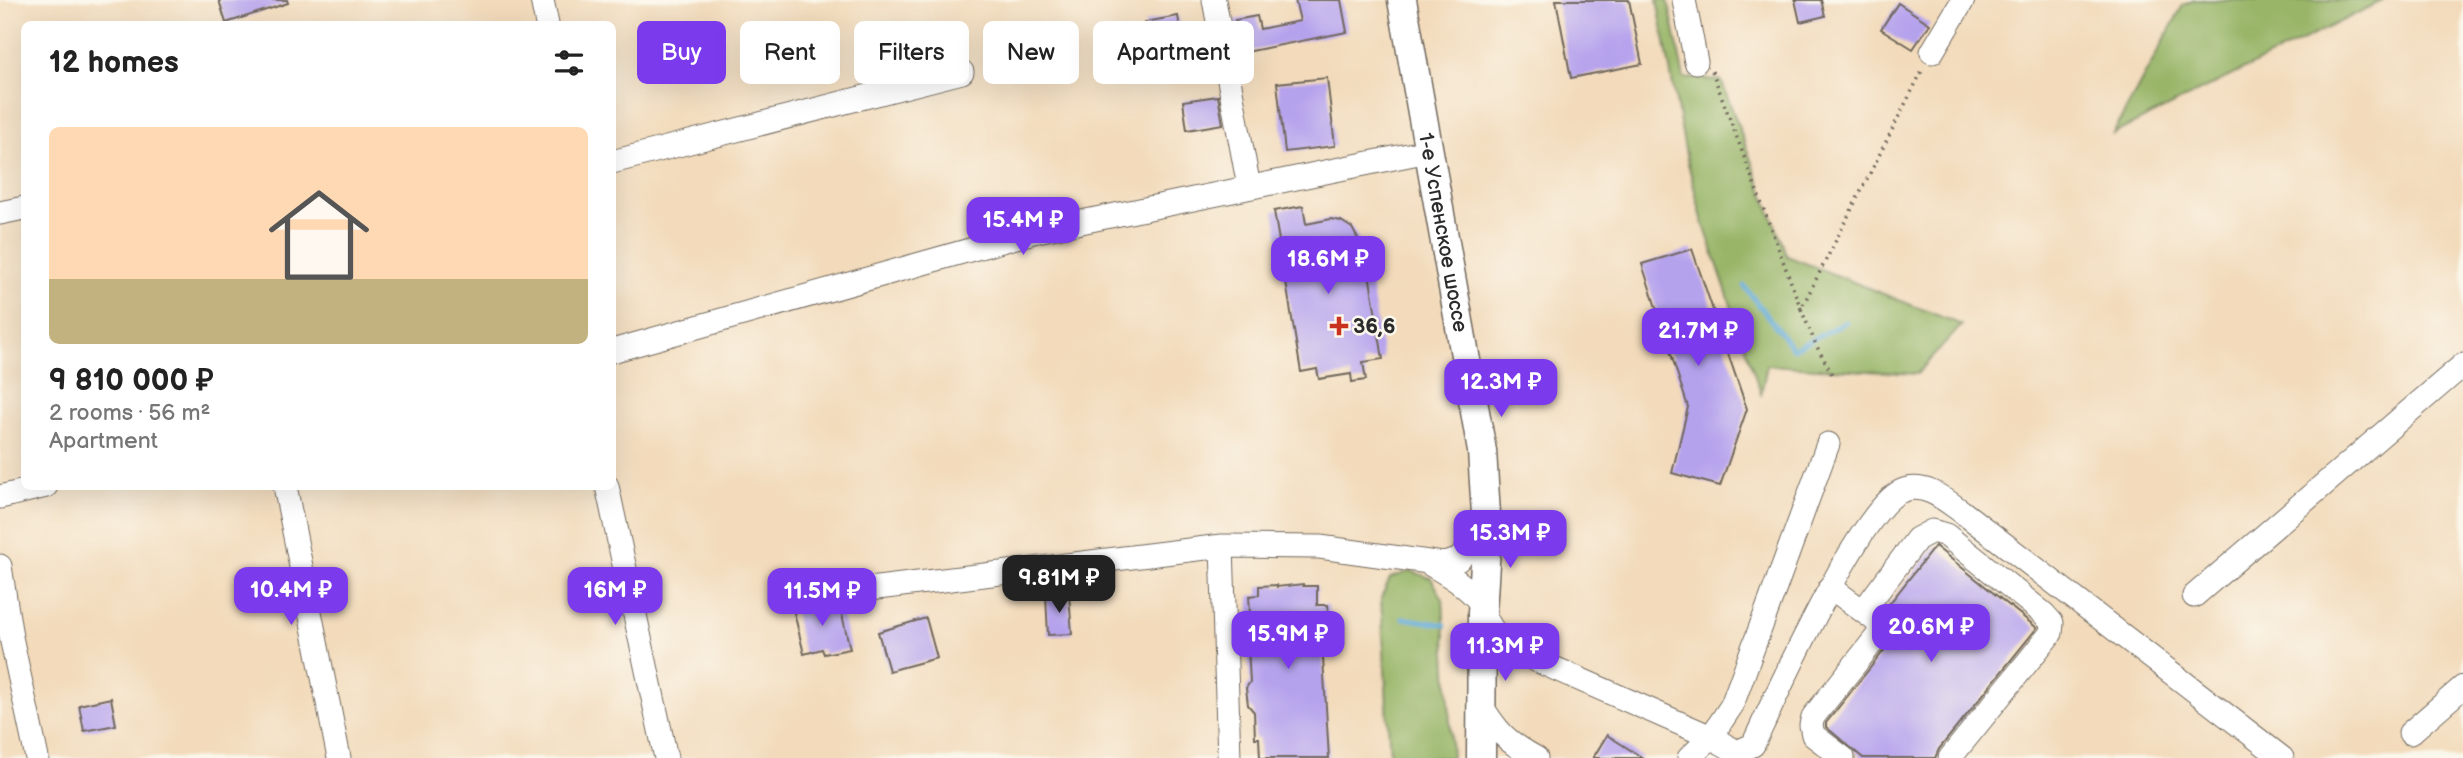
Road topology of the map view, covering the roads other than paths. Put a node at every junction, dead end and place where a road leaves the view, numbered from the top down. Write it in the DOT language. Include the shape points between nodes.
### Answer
graph roads {
  1 [pos="542,0"];
  2 [pos="1214,0"];
  3 [pos="1402,0"];
  4 [pos="1684,0"];
  5 [pos="1963,0"];
  6 [pos="546,21"];
  7 [pos="1932,52"];
  8 [pos="1696,62"];
  9 [pos="915,84"];
  10 [pos="1428,151"];
  11 [pos="616,161"];
  12 [pos="1249,187"];
  13 [pos="21,209"];
  14 [pos="0,213"];
  15 [pos="616,350"];
  16 [pos="2463,365"];
  17 [pos="1828,444"];
  18 [pos="29,490"];
  19 [pos="286,490"];
  20 [pos="608,490"];
  21 [pos="0,497"];
  22 [pos="1487,530"];
  23 [pos="1222,546"];
  24 [pos="1428,563"];
  25 [pos="0,566"];
  26 [pos="1829,587"];
  27 [pos="861,590"];
  28 [pos="2194,596"];
  29 [pos="1482,610"];
  30 [pos="1863,611"];
  31 [pos="1513,650"];
  32 [pos="2463,687"];
  33 [pos="1480,695"];
  34 [pos="2410,733"];
  35 [pos="1711,737"];
  36 [pos="37,758"];
  37 [pos="340,758"];
  38 [pos="666,758"];
  39 [pos="1229,758"];
  40 [pos="1481,758"];
  41 [pos="1536,758"];
  42 [pos="1689,758"];
  43 [pos="1843,758"];
  44 [pos="1950,758"];
  45 [pos="2282,758"];
  1 -- 6 [label="street"];
  2 -- 12 [label="street"];
  3 -- 10 [label="main road, 1-е Успенское шоссе"];
  4 -- 8 [label="street"];
  5 -- 7 [label="street"];
  9 -- 11 [label="street"];
  10 -- 12 [label="street"];
  10 -- 22 [label="main road, 1-е Успенское шоссе" via="1479,437"];
  12 -- 15 [label="street" via="1037,231"];
  13 -- 14 [label="street"];
  16 -- 28 [label="street"];
  17 -- 35 [label="street" via="1732,705"];
  18 -- 21 [label="street"];
  19 -- 37 [label="street"];
  20 -- 38 [label="street"];
  22 -- 24 [label="street" via="1458,560"];
  22 -- 29 [label="main road, 1-е Успенское шоссе"];
  23 -- 24 [label="street" via="1320,547"];
  23 -- 27 [label="street"];
  23 -- 39 [label="street"];
  24 -- 29 [label="street" via="1465,587"];
  25 -- 36 [label="street"];
  26 -- 30 [label="street"];
  26 -- 35 [label="street" via="1752,746 1737,752"];
  26 -- 45 [label="street" via="1882,506 1900,490 1917,487 1937,494"];
  29 -- 31 [label="street" via="1499,640"];
  29 -- 33 [label="main road, 1-е Успенское шоссе"];
  30 -- 43 [label="street" via="1879,626 1878,634 1811,725 1813,734"];
  30 -- 44 [label="street" via="1917,539 1932,531 1946,535 2052,623 2051,632"];
  31 -- 33 [label="street" via="1497,656 1488,666"];
  31 -- 35 [label="street"];
  32 -- 34 [label="street"];
  33 -- 40 [label="main road, 1-е Успенское шоссе"];
  33 -- 41 [label="street" via="1494,726 1512,745"];
  35 -- 42 [label="street"];
}
